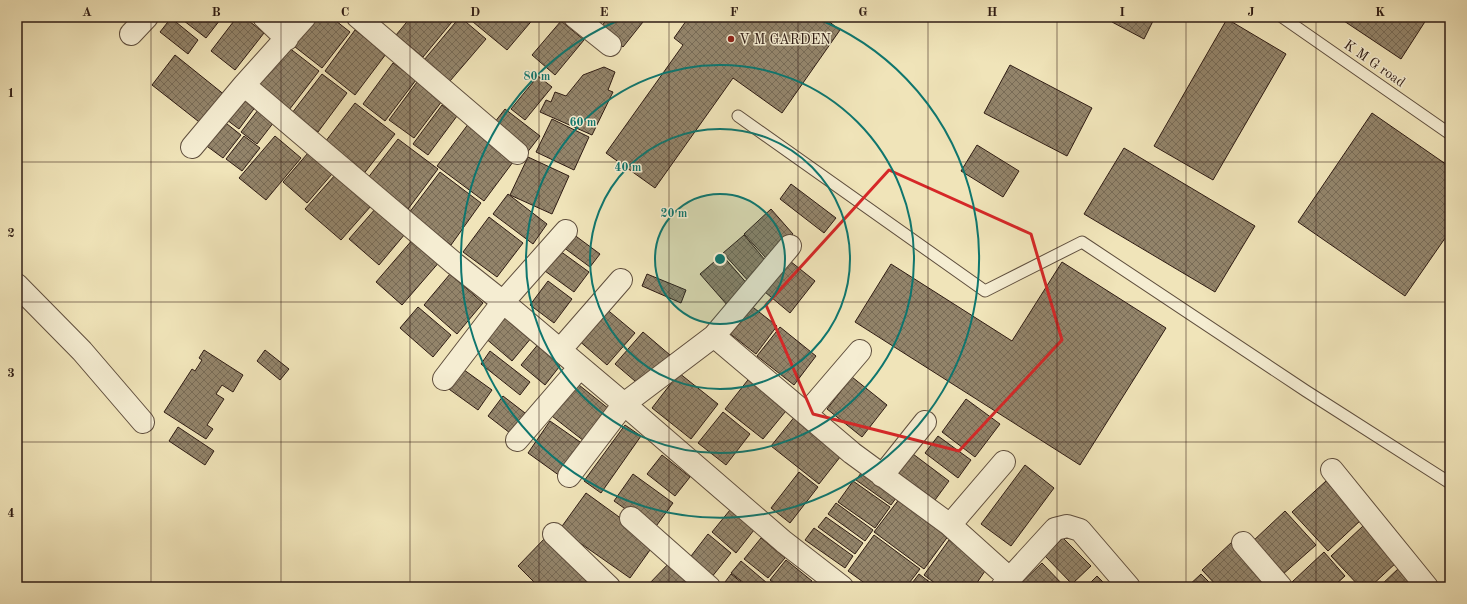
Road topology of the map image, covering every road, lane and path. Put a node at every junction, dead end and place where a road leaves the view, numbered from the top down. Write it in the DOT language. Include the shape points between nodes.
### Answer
graph roads {
  1 [pos="147,17"];
  2 [pos="264,17"];
  3 [pos="305,17"];
  4 [pos="358,17"];
  5 [pos="575,17"];
  6 [pos="1282,17"];
  7 [pos="132,34"];
  8 [pos="286,39"];
  9 [pos="610,45"];
  10 [pos="244,85"];
  11 [pos="738,116"];
  12 [pos="1450,134"];
  13 [pos="192,147"];
  14 [pos="517,153"];
  15 [pos="566,231"];
  16 [pos="790,246"];
  17 [pos="621,280"];
  18 [pos="17,285"];
  19 [pos="503,302"];
  20 [pos="714,336"];
  21 [pos="560,350"];
  22 [pos="860,351"];
  23 [pos="580,367"];
  24 [pos="444,379"];
  25 [pos="624,404"];
  26 [pos="806,414"];
  27 [pos="143,422"];
  28 [pos="925,422"];
  29 [pos="517,440"];
  30 [pos="1004,462"];
  31 [pos="1332,470"];
  32 [pos="569,476"];
  33 [pos="882,476"];
  34 [pos="1450,483"];
  35 [pos="631,518"];
  36 [pos="950,526"];
  37 [pos="554,534"];
  38 [pos="1243,543"];
  39 [pos="1006,583"];
  40 [pos="609,587"];
  41 [pos="709,587"];
  42 [pos="842,587"];
  43 [pos="1129,587"];
  44 [pos="1281,587"];
  45 [pos="1428,587"];
  1 -- 7 [label="street"];
  2 -- 8 [label="street"];
  3 -- 8 [label="street"];
  4 -- 14 [label="street"];
  5 -- 9 [label="street"];
  6 -- 12 [label="lane, K M G road"];
  8 -- 10 [label="street"];
  10 -- 13 [label="street"];
  10 -- 19 [label="street"];
  11 -- 34 [label="lane" via="985,291 1082,242"];
  15 -- 19 [label="street"];
  16 -- 20 [label="street"];
  17 -- 21 [label="street"];
  18 -- 27 [label="street" via="82,351"];
  19 -- 21 [label="street"];
  19 -- 24 [label="street"];
  20 -- 25 [label="street"];
  20 -- 26 [label="street"];
  21 -- 23 [label="street"];
  22 -- 26 [label="street"];
  23 -- 25 [label="street"];
  23 -- 29 [label="street"];
  25 -- 32 [label="street"];
  25 -- 42 [label="street" via="784,542"];
  26 -- 33 [label="street"];
  28 -- 33 [label="street"];
  30 -- 36 [label="street"];
  31 -- 45 [label="street"];
  33 -- 36 [label="street"];
  35 -- 41 [label="street"];
  36 -- 39 [label="street"];
  37 -- 40 [label="street"];
  38 -- 44 [label="street"];
  39 -- 43 [label="street" via="1055,529 1067,526 1080,530"];
}
